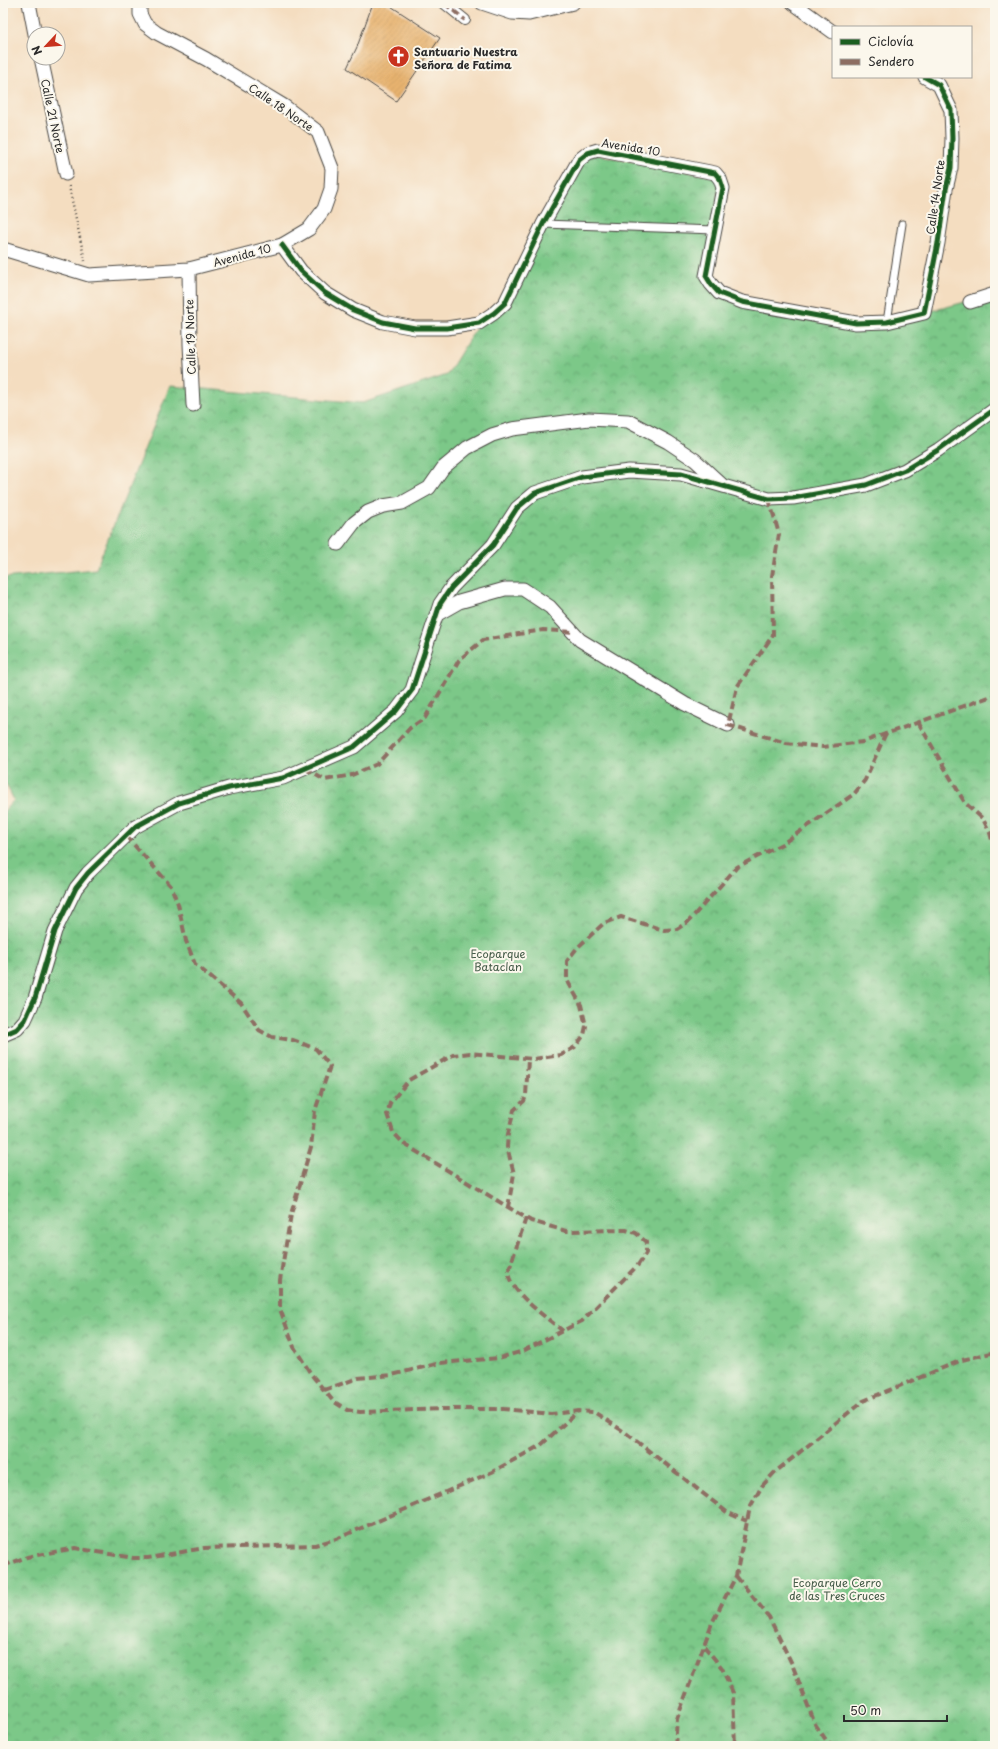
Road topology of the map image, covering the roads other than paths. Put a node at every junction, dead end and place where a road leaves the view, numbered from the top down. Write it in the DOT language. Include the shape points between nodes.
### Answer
graph roads {
  1 [pos="28,3"];
  2 [pos="140,3"];
  3 [pos="444,3"];
  4 [pos="482,3"];
  5 [pos="573,3"];
  6 [pos="793,3"];
  7 [pos="513,8"];
  8 [pos="465,20"];
  9 [pos="33,26"];
  10 [pos="832,31"];
  11 [pos="42,66"];
  12 [pos="927,78"];
  13 [pos="66,174"];
  14 [pos="543,224"];
  15 [pos="902,224"];
  16 [pos="715,230"];
  17 [pos="282,245"];
  18 [pos="4,248"];
  19 [pos="189,269"];
  20 [pos="995,294"];
  21 [pos="970,302"];
  22 [pos="924,312"];
  23 [pos="887,322"];
  24 [pos="193,405"];
  25 [pos="995,409"];
  26 [pos="724,486"];
  27 [pos="338,544"];
  28 [pos="436,615"];
  29 [pos="728,725"];
  30 [pos="3,1035"];
  1 -- 9 [label="street"];
  2 -- 17 [label="street, Calle 18 Norte" via="140,14 145,24 157,33 284,106 318,132 332,168 331,189 324,209 309,229"];
  3 -- 8 [label="street"];
  4 -- 7 [label="street"];
  5 -- 7 [label="street" via="529,14"];
  6 -- 10 [label="street"];
  11 -- 13 [label="street, Calle 21 Norte"];
  12 -- 22 [label="street, Calle 14 Norte" via="939,85 951,110 951,168"];
  14 -- 16 [label="lane"];
  14 -- 16 [label="street, Avenida 10" via="579,160 588,153 598,150 715,173 720,178 723,188"];
  14 -- 17 [label="street, Avenida 10" via="505,303 478,323 447,328 408,327 383,322 353,310 325,293 306,275"];
  15 -- 23 [label="lane"];
  16 -- 23 [label="street, Avenida 10" via="706,276 719,294 742,302 856,323"];
  17 -- 19 [label="street, Avenida 10"];
  18 -- 19 [label="street, Avenida 10" via="88,275"];
  19 -- 24 [label="street, Calle 19 Norte"];
  20 -- 21 [label="street"];
  22 -- 23 [label="street, Avenida 10"];
  25 -- 26 [label="street" via="905,470 866,485 793,498 769,499"];
  26 -- 27 [label="street" via="695,460 628,421 589,419 520,428 492,435 467,448 443,468 429,488 402,503 368,512 354,523"];
  26 -- 28 [label="street" via="681,474 628,471 582,477 535,493 517,508 493,545 451,588"];
  28 -- 29 [label="street" via="459,602 505,589 522,589 550,607 580,640 685,704"];
  28 -- 30 [label="street" via="412,690 396,711 354,747 283,778 229,788 179,803 135,827 76,888 55,931 35,998 25,1020 17,1029"];
}
